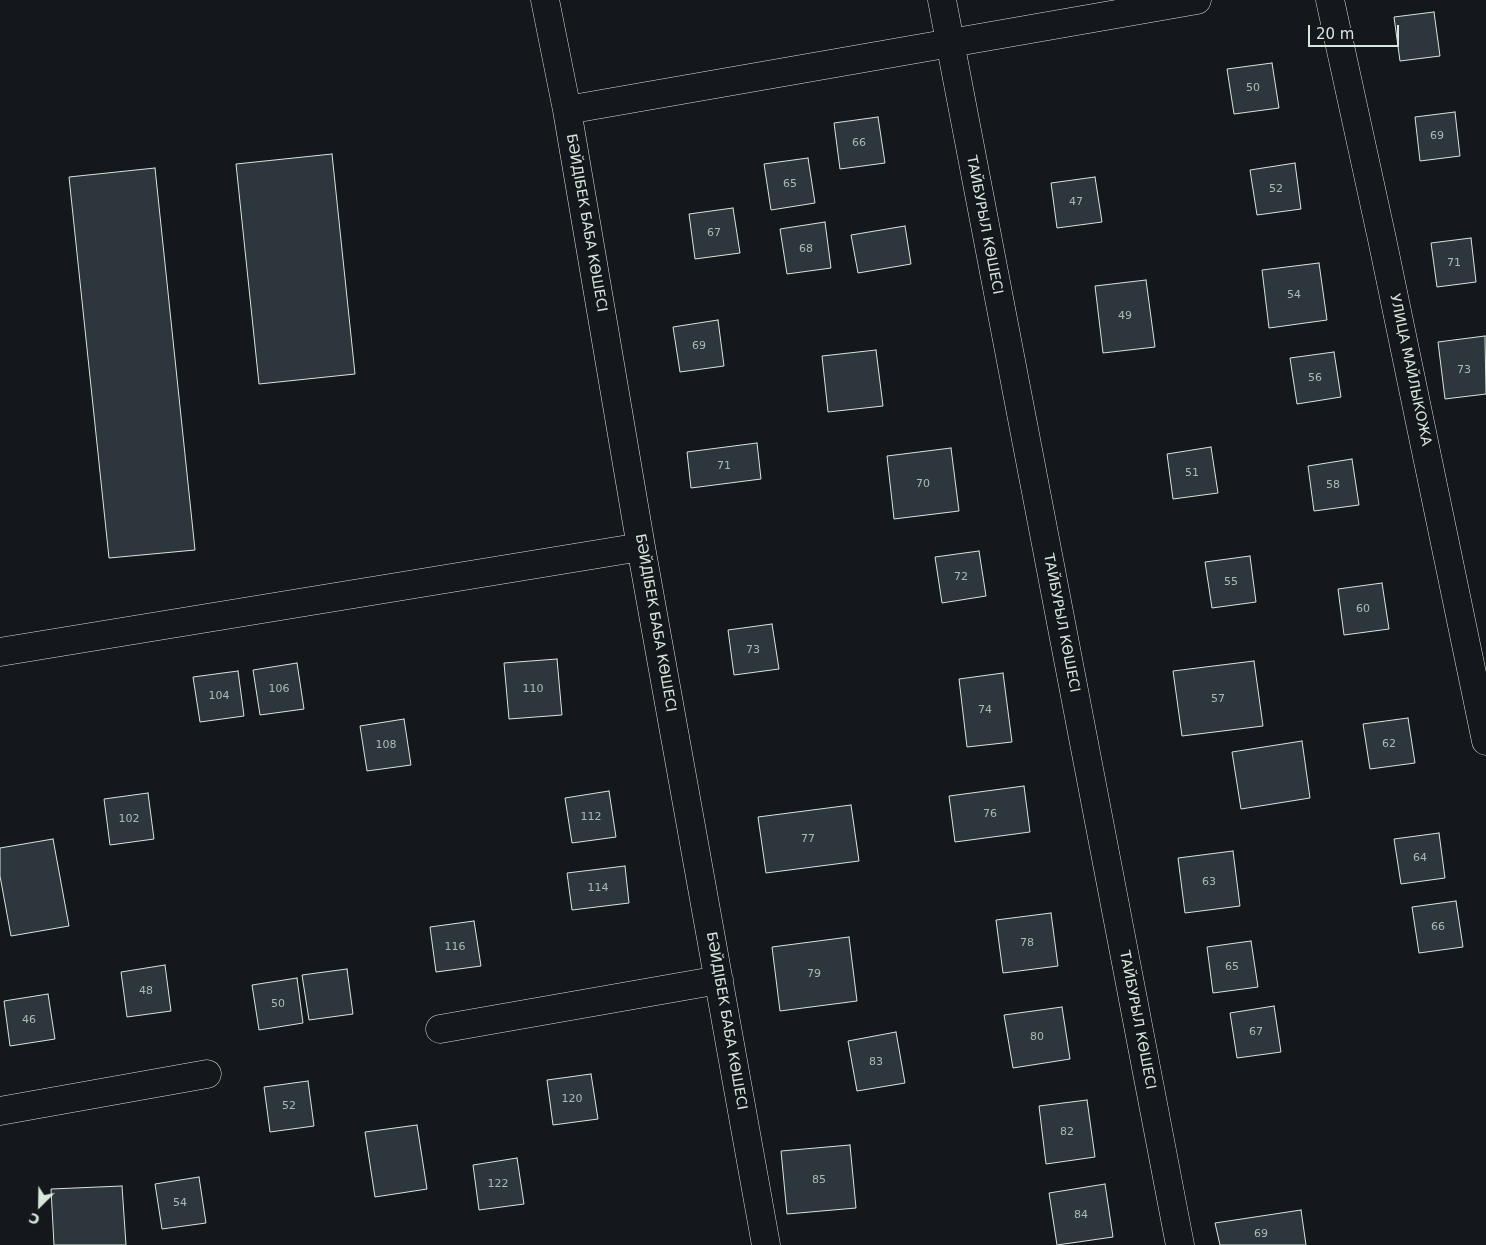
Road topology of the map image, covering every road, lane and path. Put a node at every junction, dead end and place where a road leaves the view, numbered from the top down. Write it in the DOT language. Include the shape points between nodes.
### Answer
graph roads {
  1 [pos="545,0"];
  2 [pos="942,0"];
  3 [pos="1197,0"];
  4 [pos="1330,0"];
  5 [pos="949,43"];
  6 [pos="567,110"];
  7 [pos="641,547"];
  8 [pos="0,652"];
  9 [pos="1486,741"];
  10 [pos="719,980"];
  11 [pos="440,1029"];
  12 [pos="207,1074"];
  13 [pos="0,1111"];
  14 [pos="766,1245"];
  15 [pos="1180,1245"];
  1 -- 6 [label="street, БӘЙДІБЕК БАБА КӨШЕСІ"];
  2 -- 5 [label="street, ТАЙБУРЫЛ КӨШЕСІ"];
  3 -- 5 [label="street"];
  4 -- 9 [label="street, УЛИЦА МАЙЛЫКОЖА"];
  5 -- 6 [label="street"];
  5 -- 15 [label="street, ТАЙБУРЫЛ КӨШЕСІ"];
  6 -- 7 [label="street, БӘЙДІБЕК БАБА КӨШЕСІ"];
  7 -- 8 [label="street"];
  7 -- 10 [label="street, БӘЙДІБЕК БАБА КӨШЕСІ"];
  10 -- 11 [label="street"];
  10 -- 14 [label="street, БӘЙДІБЕК БАБА КӨШЕСІ"];
  12 -- 13 [label="street"];
}
